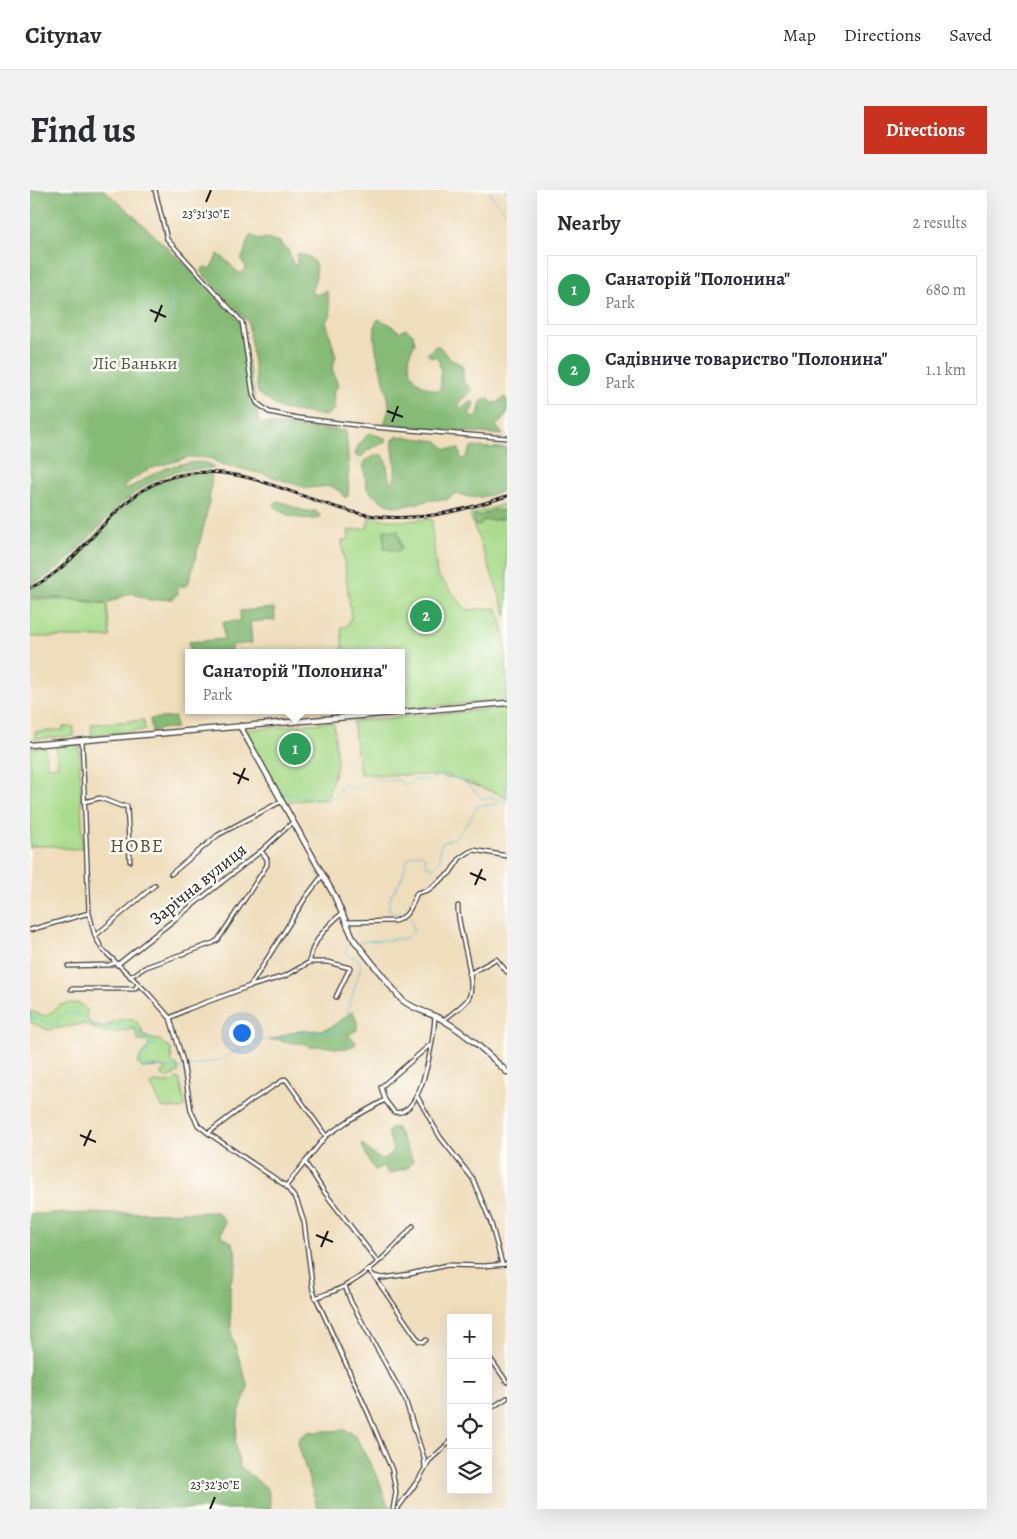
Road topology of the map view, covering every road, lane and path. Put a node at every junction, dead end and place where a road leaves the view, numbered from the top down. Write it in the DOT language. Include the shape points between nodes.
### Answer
graph roads {
  1 [pos="155,190"];
  2 [pos="507,438"];
  3 [pos="507,703"];
  4 [pos="405,712"];
  5 [pos="375,714"];
  6 [pos="241,728"];
  7 [pos="82,740"];
  8 [pos="30,745"];
  9 [pos="282,801"];
  10 [pos="84,802"];
  11 [pos="293,822"];
  12 [pos="261,851"];
  13 [pos="507,856"];
  14 [pos="130,860"];
  15 [pos="171,874"];
  16 [pos="323,875"];
  17 [pos="155,885"];
  18 [pos="458,906"];
  19 [pos="89,913"];
  20 [pos="343,913"];
  21 [pos="347,922"];
  22 [pos="30,930"];
  23 [pos="95,936"];
  24 [pos="310,962"];
  25 [pos="116,964"];
  26 [pos="68,966"];
  27 [pos="507,972"];
  28 [pos="469,974"];
  29 [pos="130,977"];
  30 [pos="138,984"];
  31 [pos="250,986"];
  32 [pos="71,989"];
  33 [pos="336,997"];
  34 [pos="435,1015"];
  35 [pos="170,1018"];
  36 [pos="444,1020"];
  37 [pos="431,1044"];
  38 [pos="507,1072"];
  39 [pos="417,1096"];
  40 [pos="385,1100"];
  41 [pos="208,1133"];
  42 [pos="326,1136"];
  43 [pos="305,1162"];
  44 [pos="286,1186"];
  45 [pos="413,1226"];
  46 [pos="378,1262"];
  47 [pos="502,1264"];
  48 [pos="507,1264"];
  49 [pos="368,1270"];
  50 [pos="374,1276"];
  51 [pos="345,1286"];
  52 [pos="316,1298"];
  53 [pos="426,1340"];
  54 [pos="491,1359"];
  55 [pos="507,1382"];
  56 [pos="507,1398"];
  57 [pos="492,1407"];
  58 [pos="447,1445"];
  59 [pos="425,1467"];
  60 [pos="393,1509"];
  61 [pos="397,1509"];
  1 -- 2 [label="street" via="168,239 242,322 253,394 257,403 268,411 316,420"];
  3 -- 4 [label="street"];
  5 -- 6 [label="street"];
  6 -- 7 [label="street"];
  6 -- 9 [label="street"];
  7 -- 8 [label="street"];
  7 -- 10 [label="street"];
  9 -- 11 [label="street"];
  9 -- 15 [label="street, Зарічна вулиця" via="218,835"];
  10 -- 14 [label="street" via="100,798 127,806"];
  10 -- 19 [label="street"];
  11 -- 12 [label="street, Зарічна вулиця"];
  11 -- 16 [label="street"];
  12 -- 25 [label="street, Зарічна вулиця"];
  12 -- 29 [label="street" via="268,864 218,940 146,967"];
  13 -- 21 [label="street" via="474,850 469,852 460,858 450,873 428,890 417,893 412,908 401,919"];
  16 -- 20 [label="street"];
  16 -- 31 [label="street"];
  17 -- 23 [label="street, Зарічна вулиця"];
  18 -- 28 [label="street" via="458,922"];
  19 -- 22 [label="street"];
  19 -- 23 [label="street"];
  20 -- 21 [label="street"];
  20 -- 24 [label="street" via="315,944"];
  21 -- 34 [label="street" via="358,946 401,1000"];
  23 -- 25 [label="street"];
  24 -- 31 [label="street" via="286,976"];
  24 -- 33 [label="street" via="328,962 350,968"];
  25 -- 26 [label="street"];
  25 -- 29 [label="street"];
  27 -- 28 [label="street" via="496,959"];
  28 -- 36 [label="street" via="469,998"];
  29 -- 30 [label="street"];
  30 -- 32 [label="street" via="135,988"];
  30 -- 35 [label="street"];
  31 -- 35 [label="street"];
  34 -- 36 [label="street"];
  34 -- 37 [label="street"];
  35 -- 41 [label="street" via="183,1062 192,1111 198,1125"];
  36 -- 38 [label="street"];
  37 -- 39 [label="street"];
  37 -- 40 [label="street" via="382,1085"];
  39 -- 40 [label="street" via="397,1113"];
  39 -- 47 [label="street" via="440,1137 473,1179 491,1223"];
  40 -- 42 [label="street"];
  41 -- 42 [label="street" via="285,1079"];
  41 -- 44 [label="street"];
  42 -- 43 [label="street"];
  43 -- 44 [label="street"];
  43 -- 46 [label="street" via="325,1194"];
  44 -- 52 [label="street" via="297,1201 304,1222"];
  45 -- 46 [label="street"];
  46 -- 49 [label="street"];
  47 -- 48 [label="street"];
  47 -- 50 [label="street" via="447,1265 410,1274"];
  49 -- 50 [label="street"];
  49 -- 51 [label="street"];
  50 -- 53 [label="street" via="419,1341"];
  51 -- 52 [label="street"];
  51 -- 59 [label="street" via="405,1399"];
  52 -- 60 [label="street" via="392,1470 396,1492"];
  54 -- 55 [label="street"];
  56 -- 57 [label="street"];
  58 -- 59 [label="street"];
  59 -- 61 [label="street"];
}
